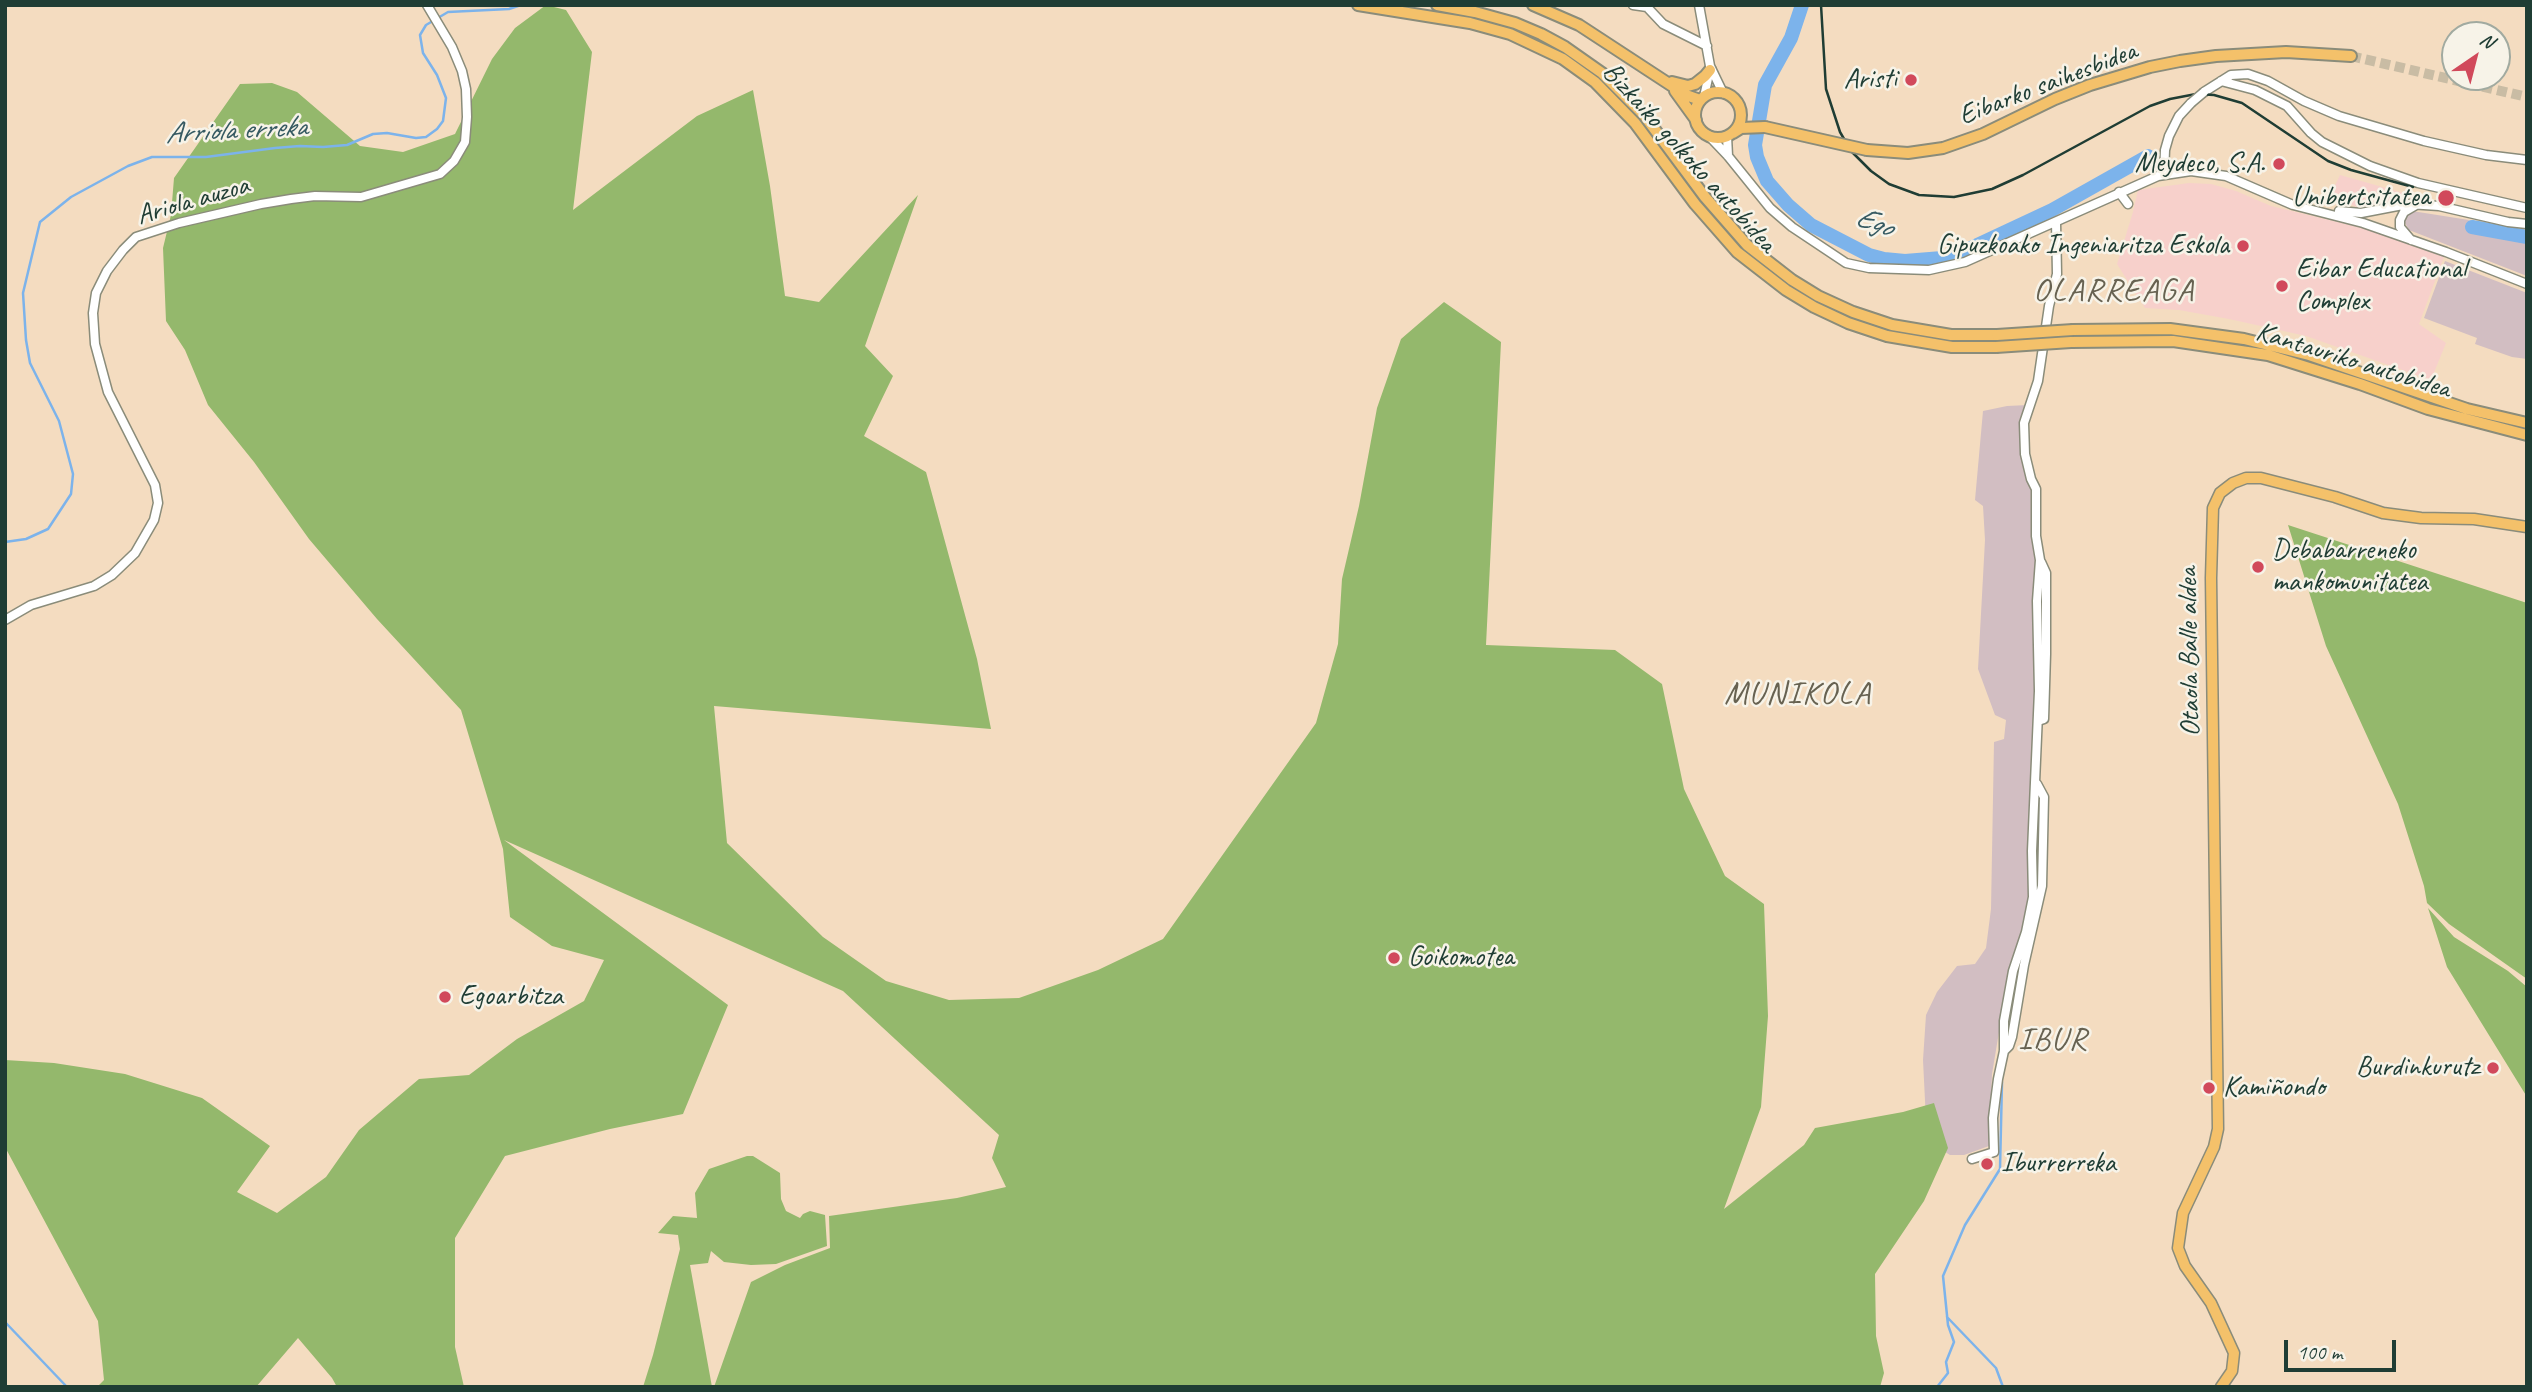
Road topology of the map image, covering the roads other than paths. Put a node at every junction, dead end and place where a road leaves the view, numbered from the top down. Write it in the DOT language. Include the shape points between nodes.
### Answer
graph roads {
  1 [pos="427,5"];
  2 [pos="1358,5"];
  3 [pos="1437,5"];
  4 [pos="1533,5"];
  5 [pos="1633,5"];
  6 [pos="1699,5"];
  7 [pos="1648,6"];
  8 [pos="1513,29"];
  9 [pos="1707,47"];
  10 [pos="2351,56"];
  11 [pos="1710,68"];
  12 [pos="1654,73"];
  13 [pos="2241,74"];
  14 [pos="2221,80"];
  15 [pos="2236,83"];
  16 [pos="1671,85"];
  17 [pos="1723,93"];
  18 [pos="1702,99"];
  19 [pos="1740,107"];
  20 [pos="1696,120"];
  21 [pos="1752,124"];
  22 [pos="1708,135"];
  23 [pos="1730,135"];
  24 [pos="1728,156"];
  25 [pos="2527,160"];
  26 [pos="2161,175"];
  27 [pos="2119,192"];
  28 [pos="2284,200"];
  29 [pos="2129,204"];
  30 [pos="2416,205"];
  31 [pos="2527,208"];
  32 [pos="2056,222"];
  33 [pos="2527,224"];
  34 [pos="2411,240"];
  35 [pos="2527,284"];
  36 [pos="1997,341"];
  37 [pos="2527,423"];
  38 [pos="2527,435"];
  39 [pos="2527,527"];
  40 [pos="5,620"];
  41 [pos="1972,1159"];
  42 [pos="2221,1387"];
  1 -- 40 [label="street, Ariola auzoa" via="452,47 466,89 465,142 440,174 361,197 291,199 178,223 136,237 107,271 96,293 95,344 108,392 155,485 158,503 154,520 135,553 112,575 94,586 31,605"];
  2 -- 8 [label="highway"];
  3 -- 8 [label="highway" via="1475,12"];
  4 -- 12 [label="highway" via="1579,25"];
  5 -- 7 [label="street"];
  6 -- 9 [label="street"];
  7 -- 9 [label="street" via="1663,24"];
  8 -- 36 [label="highway, Bizkaiko golkoko autobidea" via="1566,47 1602,73 1644,116 1747,245 1793,280 1845,309 1892,325"];
  9 -- 11 [label="street"];
  10 -- 21 [label="highway, Eibarko saihesbidea, bridge" via="2250,53 2170,63 2090,85 1943,148 1908,153 1867,150"];
  11 -- 12 [label="highway" via="1700,81 1688,86"];
  11 -- 17 [label="street"];
  11 -- 18 [label="street"];
  12 -- 16 [label="highway"];
  13 -- 14 [label="street"];
  13 -- 15 [label="street"];
  13 -- 25 [label="street" via="2268,81 2339,116 2424,141"];
  14 -- 15 [label="street"];
  14 -- 26 [label="street, bridge" via="2179,116 2169,136"];
  15 -- 31 [label="street" via="2287,106 2322,142 2370,166 2418,183"];
  16 -- 18 [label="highway"];
  16 -- 20 [label="highway"];
  17 -- 18 [label="highway"];
  17 -- 19 [label="highway"];
  18 -- 20 [label="highway"];
  19 -- 21 [label="highway"];
  19 -- 23 [label="highway" via="1740,121"];
  20 -- 22 [label="highway"];
  21 -- 23 [label="highway, Eibarko saihesbidea"];
  22 -- 23 [label="highway"];
  22 -- 24 [label="street"];
  23 -- 24 [label="street"];
  24 -- 32 [label="street" via="1770,208 1792,227 1846,262 1869,268 1947,267"];
  26 -- 27 [label="street"];
  26 -- 28 [label="street" via="2190,171 2218,175"];
  27 -- 29 [label="street"];
  27 -- 32 [label="street"];
  28 -- 30 [label="street" via="2357,213"];
  28 -- 34 [label="street"];
  30 -- 33 [label="street"];
  30 -- 34 [label="street" via="2400,220"];
  32 -- 41 [label="street" via="2057,274 2038,382 2024,423 2025,454 2036,489 2036,536 2046,573 2044,719 2038,721 2033,897 2004,1021 1993,1118 1994,1152"];
  34 -- 35 [label="street"];
  36 -- 37 [label="highway, Kantauriko autobidea, bridge" via="2073,330 2170,329 2244,339 2319,359 2467,410"];
  36 -- 38 [label="highway, Kantauriko autobidea, bridge" via="2173,341 2268,355 2428,409"];
  39 -- 42 [label="main road, Otaola Balle aldea" via="2383,513 2261,478 2232,482 2213,508 2218,1129 2183,1213 2178,1248 2234,1353 2232,1371"];
}
